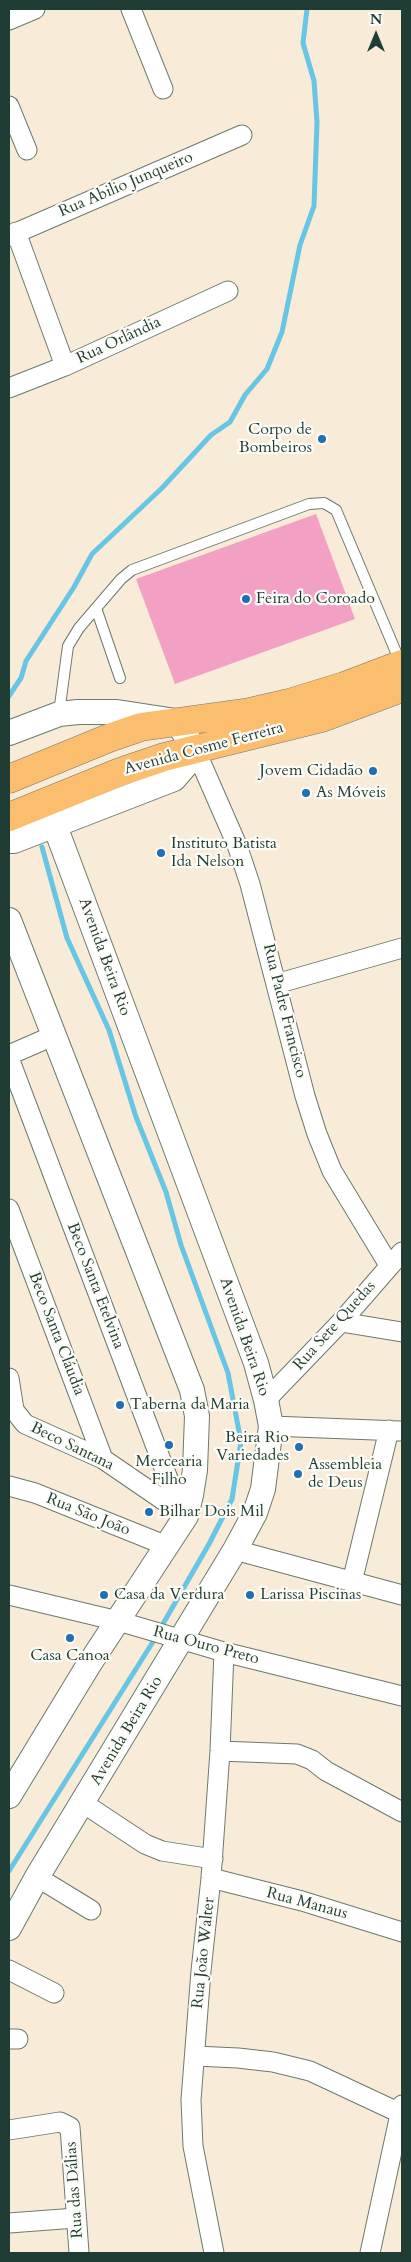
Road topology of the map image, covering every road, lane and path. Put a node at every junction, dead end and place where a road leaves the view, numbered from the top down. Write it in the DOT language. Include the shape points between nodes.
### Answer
graph roads {
  1 [pos="35,9"];
  2 [pos="130,9"];
  3 [pos="9,20"];
  4 [pos="163,89"];
  5 [pos="9,106"];
  6 [pos="242,135"];
  7 [pos="28,150"];
  8 [pos="12,234"];
  9 [pos="228,290"];
  10 [pos="66,366"];
  11 [pos="9,388"];
  12 [pos="96,608"];
  13 [pos="402,672"];
  14 [pos="120,678"];
  15 [pos="59,714"];
  16 [pos="176,721"];
  17 [pos="9,733"];
  18 [pos="195,749"];
  19 [pos="9,779"];
  20 [pos="9,817"];
  21 [pos="55,826"];
  22 [pos="9,841"];
  23 [pos="9,920"];
  24 [pos="402,948"];
  25 [pos="276,984"];
  26 [pos="55,1035"];
  27 [pos="9,1056"];
  28 [pos="9,1209"];
  29 [pos="396,1259"];
  30 [pos="341,1322"];
  31 [pos="402,1332"];
  32 [pos="9,1378"];
  33 [pos="266,1400"];
  34 [pos="271,1426"];
  35 [pos="396,1431"];
  36 [pos="103,1459"];
  37 [pos="9,1486"];
  38 [pos="183,1514"];
  39 [pos="167,1546"];
  40 [pos="235,1550"];
  41 [pos="352,1582"];
  42 [pos="9,1595"];
  43 [pos="402,1595"];
  44 [pos="123,1622"];
  45 [pos="173,1637"];
  46 [pos="224,1652"];
  47 [pos="402,1696"];
  48 [pos="220,1751"];
  49 [pos="9,1796"];
  50 [pos="83,1803"];
  51 [pos="402,1812"];
  52 [pos="212,1859"];
  53 [pos="38,1877"];
  54 [pos="211,1878"];
  55 [pos="91,1910"];
  56 [pos="9,1928"];
  57 [pos="402,1932"];
  58 [pos="9,1970"];
  59 [pos="54,1993"];
  60 [pos="195,2056"];
  61 [pos="402,2110"];
  62 [pos="9,2130"];
  63 [pos="76,2218"];
  64 [pos="9,2223"];
  65 [pos="79,2253"];
  66 [pos="214,2253"];
  67 [pos="370,2253"];
  1 -- 3 [label="street"];
  2 -- 4 [label="street"];
  5 -- 7 [label="street"];
  6 -- 8 [label="street, Rua Abilio Junqueiro"];
  8 -- 10 [label="street"];
  9 -- 10 [label="street, Rua Orlândia"];
  10 -- 11 [label="street, Rua Orlândia"];
  12 -- 13 [label="lane" via="132,570 309,504 324,503 336,510"];
  12 -- 14 [label="lane"];
  12 -- 15 [label="lane" via="78,628 68,646"];
  13 -- 16 [label="main road, Avenida Cosme Ferreira" via="289,703 211,718"];
  13 -- 18 [label="main road, Avenida Cosme Ferreira" via="322,718"];
  15 -- 16 [label="street" via="108,712"];
  15 -- 17 [label="street"];
  16 -- 18 [label="street"];
  16 -- 19 [label="main road, Avenida Cosme Ferreira" via="141,727 109,738"];
  18 -- 20 [label="main road, Avenida Cosme Ferreira" via="120,772"];
  18 -- 21 [label="street" via="174,779"];
  18 -- 25 [label="street, Rua Padre Francisco" via="237,845"];
  21 -- 22 [label="street"];
  21 -- 33 [label="street, Avenida Beira Rio" via="256,1364"];
  23 -- 26 [label="street"];
  24 -- 25 [label="street"];
  25 -- 29 [label="street, Rua Padre Francisco" via="305,1096 332,1171"];
  26 -- 27 [label="street"];
  26 -- 38 [label="street" via="192,1390 197,1432 191,1495"];
  27 -- 38 [label="street, Beco Santa Etelvina"];
  28 -- 36 [label="street, Beco Santa Cláudia"];
  29 -- 30 [label="street, Rua Sete Quedas"];
  30 -- 31 [label="street"];
  30 -- 33 [label="street, Rua Sete Quedas"];
  32 -- 36 [label="street, Beco Santana" via="14,1410 25,1424"];
  33 -- 34 [label="street, Avenida Beira Rio"];
  34 -- 35 [label="street"];
  34 -- 40 [label="street, Avenida Beira Rio" via="263,1489 255,1513"];
  35 -- 41 [label="street"];
  36 -- 38 [label="street, Beco Santana"];
  37 -- 39 [label="street, Rua São João" via="35,1493"];
  38 -- 39 [label="street"];
  39 -- 44 [label="street"];
  40 -- 41 [label="street"];
  40 -- 45 [label="street, Avenida Beira Rio"];
  41 -- 43 [label="street"];
  42 -- 44 [label="street, Rua Ouro Preto"];
  44 -- 45 [label="street, Rua Ouro Preto"];
  44 -- 49 [label="street"];
  45 -- 46 [label="street, Rua Ouro Preto"];
  45 -- 50 [label="street, Avenida Beira Rio"];
  46 -- 47 [label="street, Rua Ouro Preto"];
  46 -- 48 [label="street, Rua João Walter"];
  48 -- 51 [label="street" via="297,1754"];
  48 -- 52 [label="street, Rua João Walter"];
  50 -- 52 [label="street" via="145,1844 162,1851"];
  50 -- 53 [label="street, Avenida Beira Rio"];
  52 -- 54 [label="street, Rua João Walter"];
  53 -- 55 [label="street"];
  53 -- 56 [label="street, Avenida Beira Rio"];
  54 -- 57 [label="street, Rua Manaus" via="302,1901"];
  54 -- 60 [label="street, Rua João Walter" via="200,1972"];
  58 -- 59 [label="street"];
  60 -- 61 [label="street" via="273,2062 310,2071"];
  60 -- 66 [label="street, Rua João Walter" via="191,2100 193,2146"];
  61 -- 67 [label="street"];
  62 -- 63 [label="street, Rua das Dálias" via="60,2122 70,2127"];
  63 -- 64 [label="street"];
  63 -- 65 [label="street, Rua das Dálias"];
}
